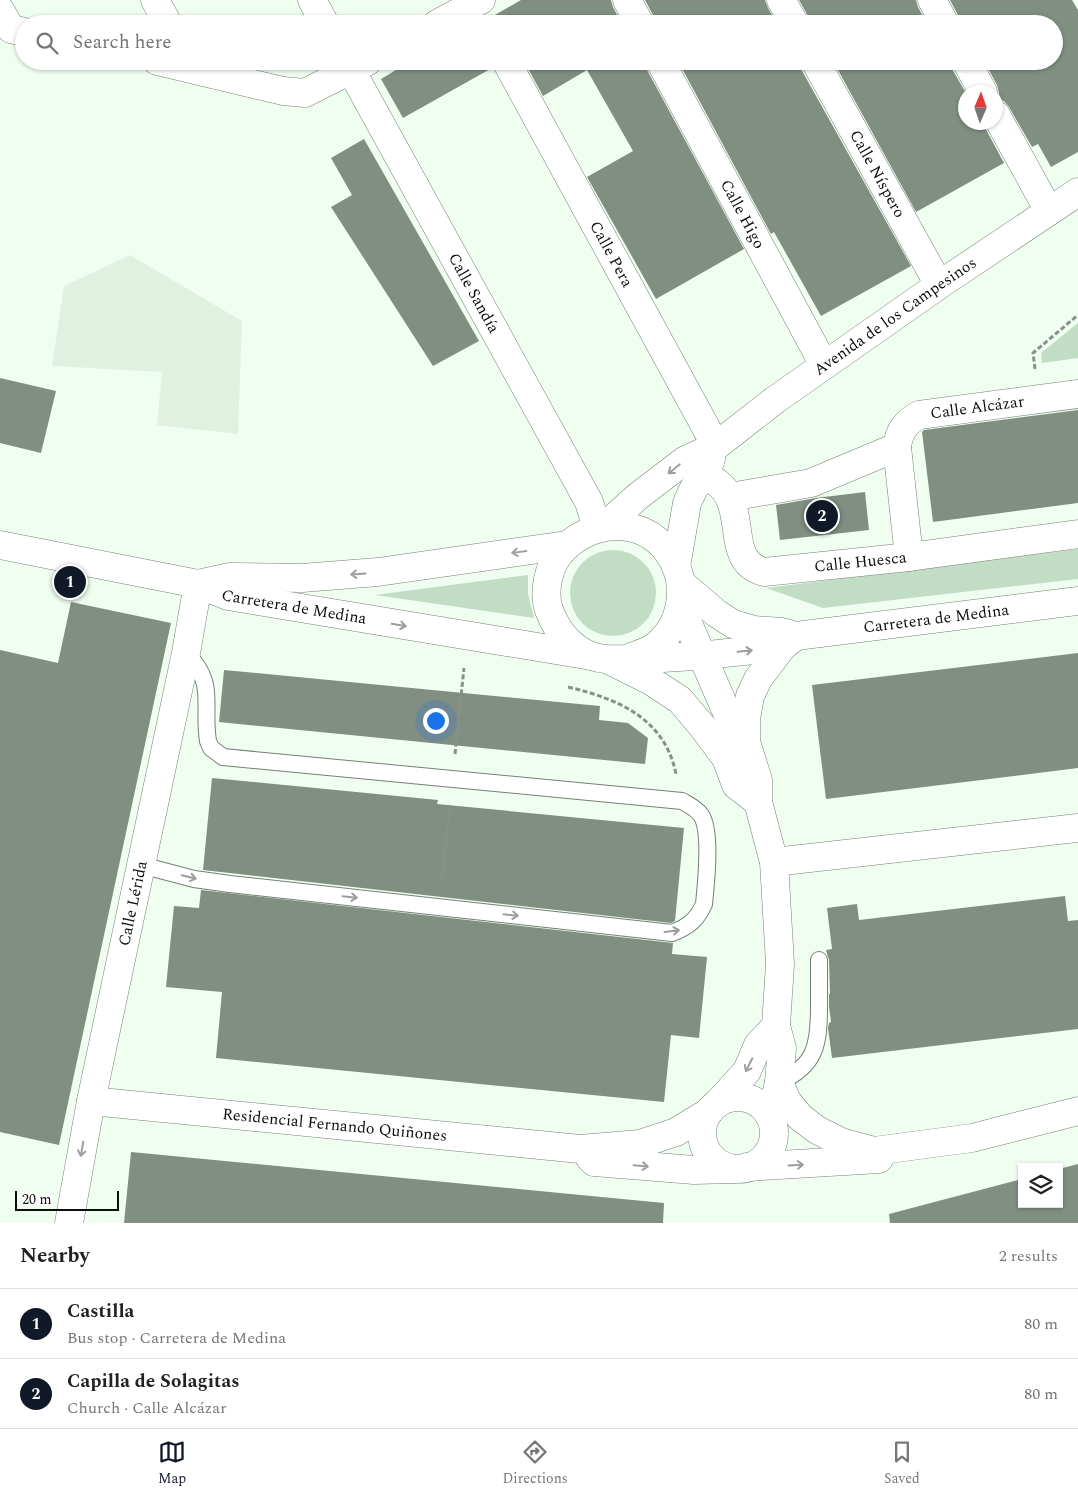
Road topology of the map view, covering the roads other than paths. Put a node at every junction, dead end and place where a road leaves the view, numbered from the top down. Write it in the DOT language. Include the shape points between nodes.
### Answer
graph roads {
  1 [pos="155,0"];
  2 [pos="312,0"];
  3 [pos="627,0"];
  4 [pos="782,0"];
  5 [pos="932,0"];
  6 [pos="478,7"];
  7 [pos="0,10"];
  8 [pos="163,15"];
  9 [pos="320,15"];
  10 [pos="459,15"];
  11 [pos="635,15"];
  12 [pos="790,15"];
  13 [pos="940,15"];
  14 [pos="15,30"];
  15 [pos="209,70"];
  16 [pos="345,70"];
  17 [pos="358,70"];
  18 [pos="511,70"];
  19 [pos="665,70"];
  20 [pos="820,70"];
  21 [pos="971,70"];
  22 [pos="979,85"];
  23 [pos="1003,128"];
  24 [pos="1078,192"];
  25 [pos="1049,211"];
  26 [pos="939,285"];
  27 [pos="824,366"];
  28 [pos="1078,394"];
  29 [pos="716,446"];
  30 [pos="897,448"];
  31 [pos="705,475"];
  32 [pos="730,497"];
  33 [pos="601,527"];
  34 [pos="1078,534"];
  35 [pos="0,545"];
  36 [pos="567,545"];
  37 [pos="909,557"];
  38 [pos="198,584"];
  39 [pos="680,584"];
  40 [pos="1078,601"];
  41 [pos="790,641"];
  42 [pos="186,653"];
  43 [pos="702,656"];
  44 [pos="609,658"];
  45 [pos="746,742"];
  46 [pos="758,802"];
  47 [pos="1078,828"];
  48 [pos="774,862"];
  49 [pos="141,865"];
  50 [pos="819,960"];
  51 [pos="776,1026"];
  52 [pos="779,1082"];
  53 [pos="91,1101"];
  54 [pos="713,1108"];
  55 [pos="1078,1110"];
  56 [pos="771,1118"];
  57 [pos="903,1148"];
  58 [pos="580,1149"];
  59 [pos="741,1168"];
  60 [pos="68,1223"];
  1 -- 8 [label="street"];
  2 -- 9 [label="street"];
  3 -- 11 [label="street"];
  4 -- 12 [label="street"];
  5 -- 13 [label="street"];
  6 -- 10 [label="street"];
  7 -- 14 [label="street" via="11,29"];
  15 -- 16 [label="street" via="283,91 305,93"];
  17 -- 33 [label="street, Calle Sandía"];
  18 -- 29 [label="street, Calle Pera"];
  19 -- 27 [label="street, Calle Higo"];
  20 -- 26 [label="street, Calle Níspero"];
  21 -- 22 [label="street"];
  23 -- 25 [label="street"];
  24 -- 25 [label="street, Avenida de los Campesinos"];
  25 -- 26 [label="street, Avenida de los Campesinos"];
  26 -- 27 [label="street, Avenida de los Campesinos"];
  27 -- 29 [label="street, Avenida de los Campesinos"];
  28 -- 30 [label="street, Calle Alcázar" via="919,415 902,428"];
  29 -- 31 [label="street"];
  29 -- 33 [label="street, Avenida de los Campesinos, one-way" via="684,461"];
  30 -- 32 [label="street" via="811,483"];
  30 -- 37 [label="street, Calle Alcázar"];
  31 -- 32 [label="street, Calle Huesca" via="720,484"];
  31 -- 39 [label="street" via="687,504"];
  32 -- 37 [label="street, Calle Huesca" via="736,513 741,552 744,560 756,570 764,572"];
  33 -- 36 [label="street" via="581,534"];
  33 -- 39 [label="street" via="623,526 655,539 668,552"];
  34 -- 37 [label="street, Calle Huesca"];
  35 -- 38 [label="street, Carretera de Medina"];
  36 -- 38 [label="street, one-way" via="378,572 302,578 230,577"];
  36 -- 44 [label="street" via="550,574 548,608 564,638 577,649"];
  38 -- 42 [label="street, Calle Lérida"];
  38 -- 44 [label="street, Carretera de Medina, one-way" via="228,596"];
  39 -- 41 [label="street" via="733,624 754,630 782,632"];
  39 -- 43 [label="street" via="690,628"];
  39 -- 44 [label="street" via="677,617 657,645 643,654"];
  40 -- 41 [label="street, Carretera de Medina"];
  43 -- 41 [label="street, Carretera de Medina, one-way"];
  41 -- 45 [label="street" via="758,679 750,696"];
  42 -- 49 [label="street, Calle Lérida"];
  49 -- 42 [label="lane, one-way" via="194,879 230,884 672,933 696,919 704,904 706,824 692,806 682,801 223,757 210,748 204,677"];
  43 -- 44 [label="street, Carretera de Medina"];
  43 -- 45 [label="street" via="730,722"];
  44 -- 46 [label="street" via="680,700 726,758 736,785"];
  45 -- 46 [label="street" via="758,780"];
  46 -- 48 [label="street"];
  47 -- 48 [label="street"];
  48 -- 51 [label="street" via="780,964"];
  49 -- 53 [label="street, Calle Lérida"];
  50 -- 52 [label="lane" via="819,1034 804,1067"];
  51 -- 52 [label="street" via="782,1048"];
  51 -- 54 [label="street, one-way" via="758,1045 747,1071"];
  52 -- 56 [label="street"];
  52 -- 57 [label="street, Residencial Fernando Quiñones" via="787,1102 800,1118 817,1130 841,1142 874,1151"];
  53 -- 58 [label="street, Residencial Fernando Quiñones"];
  53 -- 60 [label="street, Calle Lérida, one-way"];
  54 -- 56 [label="street" via="729,1098 742,1097 754,1100"];
  54 -- 58 [label="street, Residencial Fernando Quiñones" via="676,1132 640,1144"];
  54 -- 59 [label="street" via="703,1123 705,1148 722,1166"];
  55 -- 57 [label="street, Residencial Fernando Quiñones" via="972,1138"];
  56 -- 59 [label="street" via="773,1142 767,1154 758,1163"];
  59 -- 57 [label="street, Residencial Fernando Quiñones, one-way" via="876,1160"];
  58 -- 59 [label="street, Residencial Fernando Quiñones, one-way" via="594,1162 694,1170"];
}
